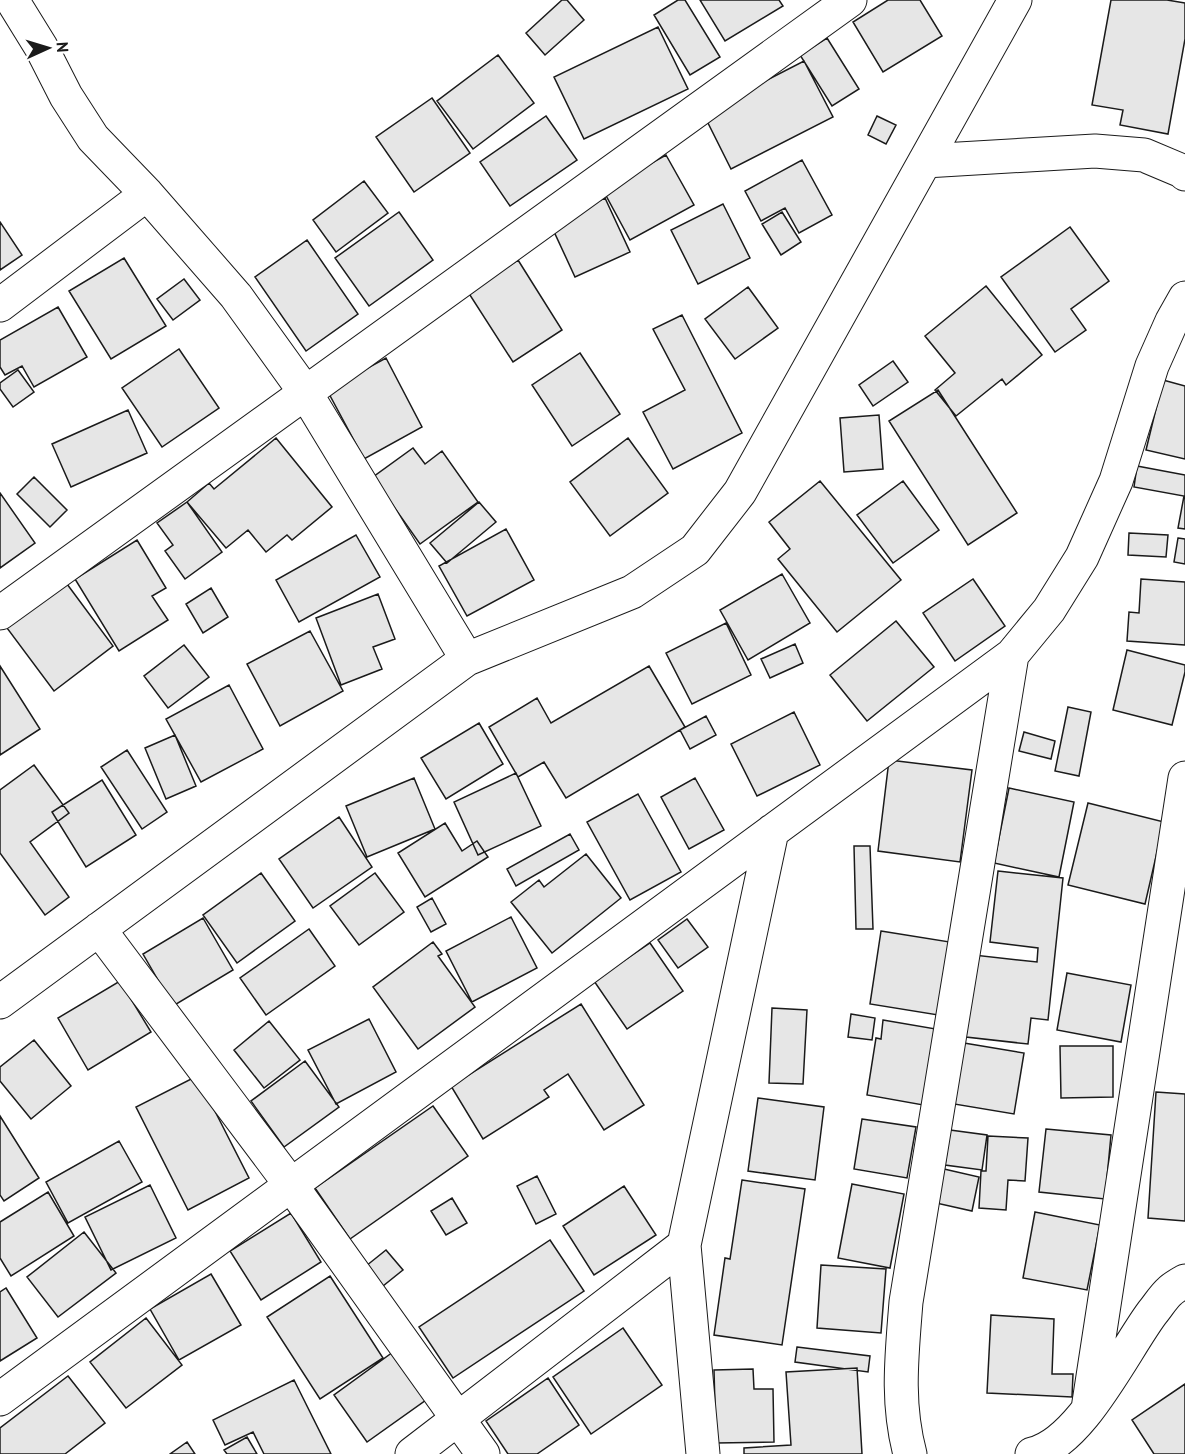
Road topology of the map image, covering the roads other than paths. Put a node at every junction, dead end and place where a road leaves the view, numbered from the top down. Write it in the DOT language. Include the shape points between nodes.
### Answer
graph roads {
  1 [pos="12,0"];
  2 [pos="850,0"];
  3 [pos="1016,0"];
  4 [pos="925,161"];
  5 [pos="1185,174"];
  6 [pos="147,194"];
  7 [pos="1185,297"];
  8 [pos="0,304"];
  9 [pos="305,392"];
  10 [pos="0,613"];
  11 [pos="1012,655"];
  12 [pos="466,659"];
  13 [pos="1185,778"];
  14 [pos="772,831"];
  15 [pos="99,929"];
  16 [pos="0,1002"];
  17 [pos="291,1185"];
  18 [pos="684,1245"];
  19 [pos="1185,1281"];
  20 [pos="0,1399"];
  21 [pos="1088,1409"];
  22 [pos="459,1420"];
  23 [pos="412,1454"];
  24 [pos="483,1454"];
  25 [pos="703,1454"];
  26 [pos="910,1454"];
  27 [pos="1032,1454"];
  1 -- 6 [label="street" via="93,138"];
  2 -- 9 [label="street"];
  3 -- 4 [label="street"];
  4 -- 5 [label="street" via="1095,151 1144,155"];
  4 -- 12 [label="street" via="740,492 695,550 632,592"];
  6 -- 8 [label="street"];
  6 -- 9 [label="street" via="236,296"];
  7 -- 11 [label="street" via="1152,366 1116,481 1082,557 1049,610"];
  9 -- 10 [label="street"];
  9 -- 12 [label="street"];
  11 -- 14 [label="street"];
  11 -- 26 [label="street" via="906,1302 901,1371 903,1428"];
  12 -- 15 [label="street"];
  13 -- 21 [label="street"];
  14 -- 17 [label="street"];
  14 -- 18 [label="street"];
  15 -- 16 [label="street"];
  15 -- 17 [label="street"];
  17 -- 20 [label="street"];
  17 -- 22 [label="street"];
  18 -- 22 [label="street"];
  18 -- 25 [label="street"];
  19 -- 21 [label="street" via="1168,1292"];
  21 -- 27 [label="street" via="1065,1436"];
  22 -- 23 [label="street"];
  22 -- 24 [label="street"];
}
